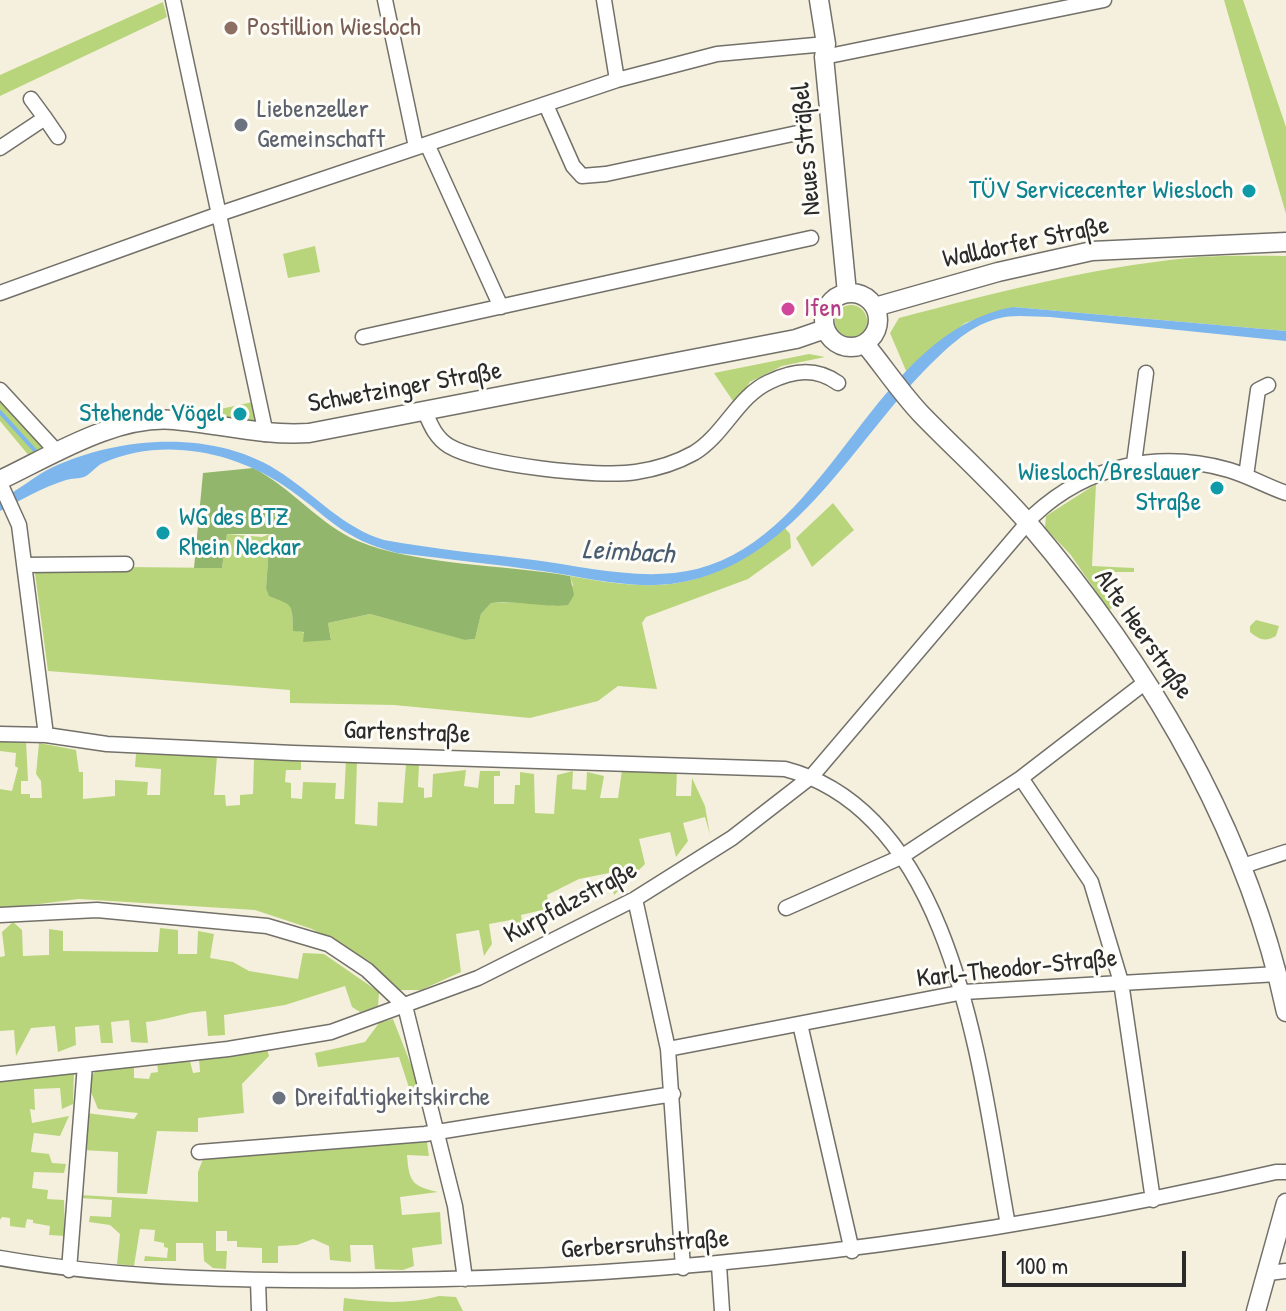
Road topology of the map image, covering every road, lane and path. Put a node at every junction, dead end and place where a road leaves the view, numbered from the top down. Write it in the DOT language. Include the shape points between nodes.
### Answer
graph roads {
  1 [pos="173,0"];
  2 [pos="385,0"];
  3 [pos="604,0"];
  4 [pos="819,0"];
  5 [pos="1104,0"];
  6 [pos="1028,7"];
  7 [pos="825,51"];
  8 [pos="617,80"];
  9 [pos="31,99"];
  10 [pos="546,105"];
  11 [pos="45,118"];
  12 [pos="802,132"];
  13 [pos="58,137"];
  14 [pos="421,145"];
  15 [pos="0,148"];
  16 [pos="219,214"];
  17 [pos="811,238"];
  18 [pos="1286,242"];
  19 [pos="0,293"];
  20 [pos="847,293"];
  21 [pos="501,307"];
  22 [pos="875,307"];
  23 [pos="825,329"];
  24 [pos="363,337"];
  25 [pos="865,344"];
  26 [pos="1146,373"];
  27 [pos="838,383"];
  28 [pos="1268,385"];
  29 [pos="0,390"];
  30 [pos="425,412"];
  31 [pos="266,434"];
  32 [pos="48,457"];
  33 [pos="1134,463"];
  34 [pos="1246,476"];
  35 [pos="2,486"];
  36 [pos="1286,493"];
  37 [pos="1028,523"];
  38 [pos="126,564"];
  39 [pos="24,565"];
  40 [pos="1147,681"];
  41 [pos="0,734"];
  42 [pos="46,735"];
  43 [pos="812,776"];
  44 [pos="1021,778"];
  45 [pos="1286,852"];
  46 [pos="901,857"];
  47 [pos="1243,866"];
  48 [pos="635,899"];
  49 [pos="786,908"];
  50 [pos="0,915"];
  51 [pos="1278,974"];
  52 [pos="1121,982"];
  53 [pos="964,992"];
  54 [pos="405,1006"];
  55 [pos="1286,1012"];
  56 [pos="800,1024"];
  57 [pos="668,1049"];
  58 [pos="85,1065"];
  59 [pos="0,1074"];
  60 [pos="673,1094"];
  61 [pos="437,1133"];
  62 [pos="199,1152"];
  63 [pos="1286,1172"];
  64 [pos="1153,1200"];
  65 [pos="1286,1203"];
  66 [pos="1008,1225"];
  67 [pos="852,1251"];
  68 [pos="0,1258"];
  69 [pos="719,1265"];
  70 [pos="683,1268"];
  71 [pos="69,1270"];
  72 [pos="1277,1272"];
  73 [pos="465,1279"];
  74 [pos="258,1280"];
  75 [pos="259,1311"];
  76 [pos="722,1311"];
  77 [pos="1256,1311"];
  1 -- 16 [label="street"];
  2 -- 14 [label="street"];
  3 -- 8 [label="street"];
  4 -- 7 [label="street, Neues Sträßel"];
  5 -- 6 [label="street"];
  6 -- 7 [label="street"];
  7 -- 8 [label="street" via="717,54"];
  7 -- 20 [label="street, Neues Sträßel"];
  8 -- 10 [label="street"];
  9 -- 11 [label="street"];
  10 -- 12 [label="street" via="582,176"];
  10 -- 14 [label="street"];
  11 -- 13 [label="street"];
  11 -- 15 [label="street"];
  14 -- 16 [label="street"];
  14 -- 21 [label="street"];
  16 -- 19 [label="street"];
  16 -- 31 [label="street"];
  17 -- 21 [label="street"];
  18 -- 22 [label="street, Walldorfer Straße" via="1092,251"];
  20 -- 22 [label="street" via="868,298"];
  20 -- 23 [label="street" via="828,306"];
  21 -- 24 [label="street"];
  22 -- 25 [label="street" via="876,331"];
  23 -- 25 [label="street" via="846,347"];
  23 -- 30 [label="street, Schwetzinger Straße"];
  25 -- 37 [label="street, Alte Heerstraße" via="907,398"];
  26 -- 33 [label="street"];
  27 -- 30 [label="street" via="814,372 775,379 755,391 716,437 694,453 674,463 617,474 472,455 449,447 434,434"];
  28 -- 34 [label="street" via="1258,390"];
  29 -- 32 [label="street"];
  30 -- 31 [label="street, Schwetzinger Straße" via="309,433"];
  31 -- 32 [label="street, Schwetzinger Straße" via="156,420 104,433"];
  32 -- 35 [label="street, Schwetzinger Straße"];
  33 -- 34 [label="street, Kurpfalzstraße" via="1195,465"];
  33 -- 37 [label="street, Kurpfalzstraße" via="1082,479"];
  34 -- 36 [label="street, Kurpfalzstraße"];
  35 -- 39 [label="street" via="15,515"];
  37 -- 40 [label="street, Alte Heerstraße"];
  37 -- 43 [label="street, Kurpfalzstraße"];
  38 -- 39 [label="street"];
  39 -- 42 [label="street"];
  40 -- 44 [label="street"];
  40 -- 47 [label="street, Alte Heerstraße"];
  41 -- 42 [label="street, Gartenstraße"];
  42 -- 43 [label="street, Gartenstraße" via="107,744 785,769"];
  43 -- 46 [label="street" via="860,811"];
  43 -- 48 [label="street, Kurpfalzstraße" via="732,838"];
  44 -- 46 [label="street"];
  44 -- 52 [label="street" via="1091,882"];
  45 -- 47 [label="street"];
  46 -- 49 [label="street"];
  46 -- 53 [label="street" via="940,925"];
  47 -- 51 [label="street, Alte Heerstraße"];
  48 -- 54 [label="street, Kurpfalzstraße" via="478,978"];
  48 -- 57 [label="street"];
  50 -- 54 [label="street" via="97,910 267,926 328,944 367,970"];
  51 -- 52 [label="street, Karl-Theodor-Straße"];
  51 -- 55 [label="street, Alte Heerstraße"];
  52 -- 53 [label="street, Karl-Theodor-Straße"];
  52 -- 64 [label="street"];
  53 -- 56 [label="street, Karl-Theodor-Straße"];
  53 -- 66 [label="street"];
  54 -- 58 [label="street, Kurpfalzstraße" via="296,1039"];
  54 -- 61 [label="street"];
  56 -- 57 [label="street, Karl-Theodor-Straße"];
  56 -- 67 [label="street"];
  57 -- 60 [label="street"];
  58 -- 59 [label="street, Kurpfalzstraße"];
  58 -- 71 [label="street"];
  60 -- 61 [label="street"];
  60 -- 70 [label="street"];
  61 -- 62 [label="street"];
  61 -- 73 [label="street"];
  63 -- 64 [label="street, Gerbersruhstraße"];
  64 -- 66 [label="street, Gerbersruhstraße"];
  65 -- 72 [label="street"];
  66 -- 67 [label="street, Gerbersruhstraße"];
  67 -- 69 [label="street, Gerbersruhstraße"];
  68 -- 71 [label="street, Gerbersruhstraße"];
  69 -- 70 [label="street, Gerbersruhstraße"];
  69 -- 76 [label="street"];
  70 -- 73 [label="street, Gerbersruhstraße"];
  71 -- 74 [label="street, Gerbersruhstraße"];
  72 -- 77 [label="street"];
  73 -- 74 [label="street, Gerbersruhstraße"];
  74 -- 75 [label="street"];
}
